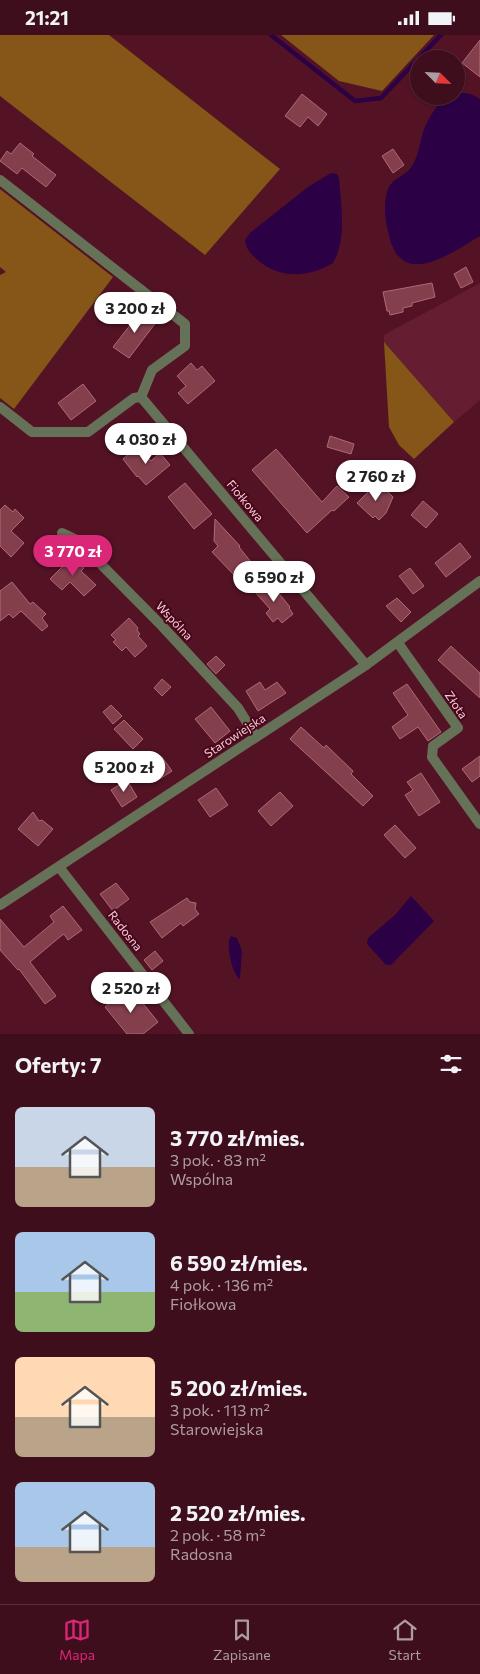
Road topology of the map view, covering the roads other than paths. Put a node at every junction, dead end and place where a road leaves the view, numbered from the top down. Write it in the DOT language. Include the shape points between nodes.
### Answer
graph roads {
  1 [pos="0,180"];
  2 [pos="140,397"];
  3 [pos="0,407"];
  4 [pos="62,533"];
  5 [pos="480,581"];
  6 [pos="398,643"];
  7 [pos="366,665"];
  8 [pos="256,737"];
  9 [pos="480,824"];
  10 [pos="59,867"];
  11 [pos="0,905"];
  12 [pos="189,1034"];
  1 -- 2 [label="street" via="185,323 185,346 152,369"];
  2 -- 3 [label="street" via="134,398 88,432 32,432"];
  2 -- 7 [label="street, Fiołkowa"];
  4 -- 8 [label="street, Wspólna" via="78,539 162,625 238,708"];
  5 -- 6 [label="street, Starowiejska"];
  6 -- 7 [label="street, Starowiejska"];
  6 -- 9 [label="street, Złota" via="458,728 434,746 432,757"];
  7 -- 8 [label="street, Starowiejska"];
  8 -- 10 [label="street, Starowiejska"];
  10 -- 11 [label="street, Starowiejska"];
  10 -- 12 [label="street, Radosna"];
}
